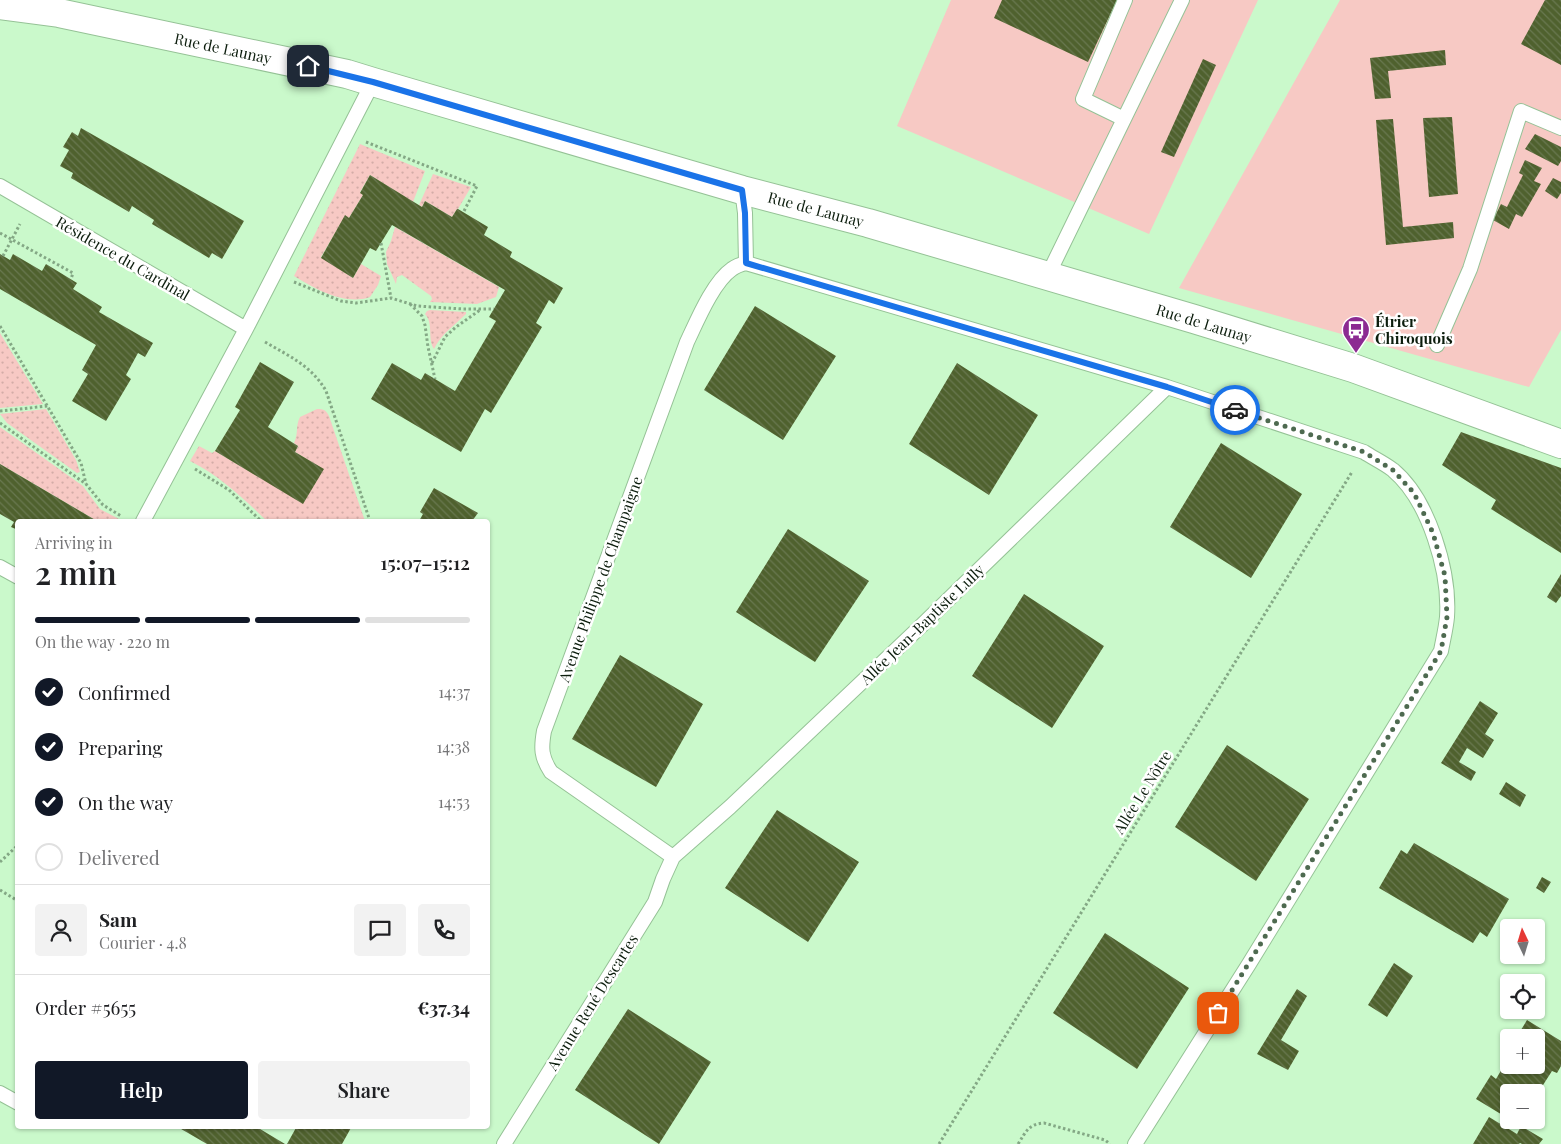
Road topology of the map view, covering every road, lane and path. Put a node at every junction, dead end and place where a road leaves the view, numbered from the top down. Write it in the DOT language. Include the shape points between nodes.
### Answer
graph roads {
  1 [pos="1125,0"];
  2 [pos="1182,0"];
  3 [pos="0,5"];
  4 [pos="373,82"];
  5 [pos="1124,119"];
  6 [pos="1561,128"];
  7 [pos="347,135"];
  8 [pos="0,186"];
  9 [pos="742,190"];
  10 [pos="31,204"];
  11 [pos="463,213"];
  12 [pos="0,233"];
  13 [pos="12,239"];
  14 [pos="381,243"];
  15 [pos="3,256"];
  16 [pos="746,263"];
  17 [pos="275,274"];
  18 [pos="1047,277"];
  19 [pos="70,279"];
  20 [pos="390,298"];
  21 [pos="410,304"];
  22 [pos="482,309"];
  23 [pos="494,309"];
  24 [pos="0,326"];
  25 [pos="246,329"];
  26 [pos="1437,345"];
  27 [pos="432,364"];
  28 [pos="435,379"];
  29 [pos="1167,387"];
  30 [pos="48,406"];
  31 [pos="0,411"];
  32 [pos="0,423"];
  33 [pos="1561,444"];
  34 [pos="1364,452"];
  35 [pos="177,459"];
  36 [pos="86,484"];
  37 [pos="123,517"];
  38 [pos="144,519"];
  39 [pos="259,519"];
  40 [pos="369,519"];
  41 [pos="0,567"];
  42 [pos="15,575"];
  43 [pos="15,848"];
  44 [pos="673,856"];
  45 [pos="0,862"];
  46 [pos="0,890"];
  47 [pos="15,899"];
  48 [pos="0,1093"];
  49 [pos="15,1101"];
  50 [pos="504,1144"];
  51 [pos="939,1144"];
  52 [pos="1018,1144"];
  53 [pos="1110,1144"];
  54 [pos="1135,1144"];
  1 -- 5 [label="lane" via="1082,99"];
  2 -- 5 [label="lane"];
  3 -- 4 [label="street, Rue de Launay" via="59,13"];
  4 -- 7 [label="lane"];
  4 -- 9 [label="street, Rue de Launay"];
  5 -- 18 [label="lane"];
  6 -- 26 [label="lane" via="1521,111 1470,269"];
  7 -- 11 [label="path" via="477,186"];
  7 -- 17 [label="lane"];
  8 -- 10 [label="lane, Résidence du Cardinal"];
  9 -- 16 [label="lane"];
  9 -- 18 [label="street, Rue de Launay" via="868,223"];
  10 -- 13 [label="path"];
  10 -- 25 [label="lane, Résidence du Cardinal"];
  12 -- 13 [label="path"];
  13 -- 15 [label="path"];
  13 -- 19 [label="path" via="73,273"];
  14 -- 20 [label="path"];
  16 -- 29 [label="lane"];
  16 -- 44 [label="lane, Avenue Philippe de Champaigne" via="724,276 687,342 544,731 542,753 551,772"];
  17 -- 20 [label="path" via="341,301 356,303"];
  17 -- 25 [label="lane"];
  18 -- 33 [label="street, Rue de Launay" via="1353,368"];
  20 -- 21 [label="path"];
  21 -- 22 [label="path"];
  21 -- 27 [label="path" via="426,325"];
  22 -- 23 [label="path"];
  22 -- 27 [label="path" via="445,337"];
  24 -- 30 [label="path"];
  25 -- 35 [label="lane"];
  25 -- 40 [label="path" via="302,363 321,382"];
  27 -- 28 [label="path"];
  29 -- 34 [label="lane"];
  29 -- 44 [label="lane, Allée Jean-Baptiste Lully" via="921,626 730,807"];
  30 -- 31 [label="path"];
  30 -- 36 [label="path" via="81,463"];
  32 -- 36 [label="path"];
  34 -- 51 [label="path, Allée Le Nôtre"];
  34 -- 54 [label="lane" via="1393,470 1414,493 1433,533 1445,576 1447,617 1441,651"];
  35 -- 38 [label="lane"];
  35 -- 39 [label="path" via="229,490"];
  36 -- 37 [label="path" via="103,505"];
  41 -- 42 [label="lane"];
  43 -- 45 [label="path"];
  44 -- 50 [label="lane, Avenue René Descartes" via="655,902"];
  46 -- 47 [label="path"];
  48 -- 49 [label="lane"];
  52 -- 53 [label="path" via="1027,1130 1035,1124 1044,1123"];
}
